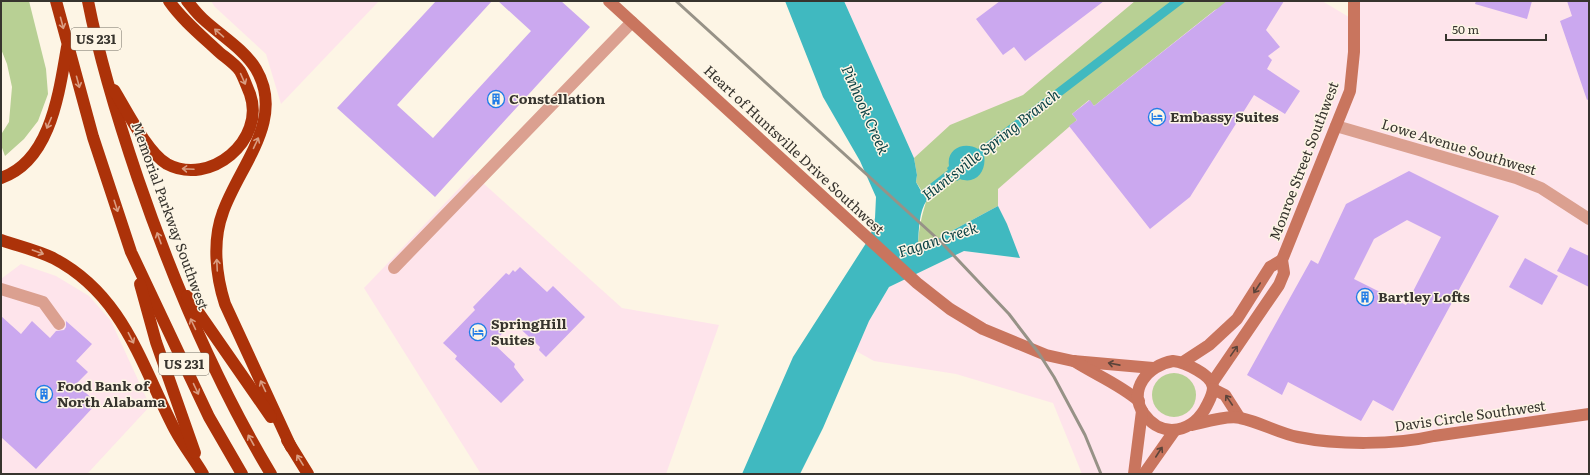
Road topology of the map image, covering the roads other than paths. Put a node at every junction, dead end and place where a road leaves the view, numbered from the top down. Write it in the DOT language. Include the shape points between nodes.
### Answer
graph roads {
  1 [pos="56,1"];
  2 [pos="88,1"];
  3 [pos="168,1"];
  4 [pos="187,1"];
  5 [pos="609,1"];
  6 [pos="1354,1"];
  7 [pos="632,22"];
  8 [pos="68,44"];
  9 [pos="105,76"];
  10 [pos="1336,126"];
  11 [pos="1,178"];
  12 [pos="1589,219"];
  13 [pos="1,240"];
  14 [pos="131,252"];
  15 [pos="1282,260"];
  16 [pos="394,268"];
  17 [pos="172,275"];
  18 [pos="1,289"];
  19 [pos="59,324"];
  20 [pos="1073,361"];
  21 [pos="1183,362"];
  22 [pos="1153,368"];
  23 [pos="1213,386"];
  24 [pos="1141,406"];
  25 [pos="1589,414"];
  26 [pos="1239,417"];
  27 [pos="1192,424"];
  28 [pos="1175,430"];
  29 [pos="291,446"];
  30 [pos="203,474"];
  31 [pos="242,474"];
  32 [pos="271,474"];
  33 [pos="308,474"];
  34 [pos="1134,474"];
  35 [pos="1144,474"];
  1 -- 8 [label="highway, US 231, one-way"];
  2 -- 9 [label="highway, Memorial Parkway Southwest / US 231"];
  3 -- 9 [label="highway, one-way" via="239,70 252,104 250,125 242,144 218,164 200,170 183,169 167,164 149,147"];
  29 -- 4 [label="highway, one-way" via="225,304 217,268 223,212 262,130 266,109 264,89 251,61 202,18"];
  5 -- 7 [label="street, Heart of Huntsville Drive Southwest"];
  6 -- 10 [label="street, Monroe Street Southwest" via="1353,71 1350,91"];
  7 -- 16 [label="street"];
  7 -- 20 [label="street, Heart of Huntsville Drive Southwest" via="917,284 950,309 983,329 1042,354"];
  8 -- 11 [label="highway, one-way" via="56,108 39,146 20,169"];
  8 -- 14 [label="highway, US 231, one-way" via="93,137"];
  17 -- 9 [label="highway, Memorial Parkway Southwest / US 231, one-way" via="128,152"];
  10 -- 12 [label="street, Lowe Avenue Southwest" via="1516,178 1541,188"];
  10 -- 15 [label="street, Monroe Street Southwest"];
  13 -- 30 [label="highway, one-way" via="53,258 80,276 104,298 125,326 176,431"];
  14 -- 30 [label="highway" via="156,342"];
  14 -- 31 [label="highway, US 231, one-way" via="209,417"];
  15 -- 21 [label="street, Monroe Street Southwest, one-way" via="1270,267 1237,319 1209,345"];
  23 -- 15 [label="street, Monroe Street Southwest, one-way" via="1279,285 1284,273"];
  17 -- 29 [label="highway"];
  32 -- 17 [label="highway, Memorial Parkway Southwest / US 231, one-way" via="224,388"];
  18 -- 19 [label="street" via="43,302"];
  22 -- 20 [label="street, Heart of Huntsville Drive Southwest, one-way"];
  20 -- 24 [label="street, Heart of Huntsville Drive Southwest" via="1115,383"];
  21 -- 22 [label="street" via="1162,363"];
  21 -- 23 [label="street"];
  22 -- 24 [label="street" via="1141,382"];
  26 -- 23 [label="street, one-way" via="1225,395"];
  23 -- 27 [label="street, Monroe Street Southwest" via="1203,413"];
  24 -- 28 [label="street" via="1148,419 1156,425"];
  24 -- 34 [label="street"];
  25 -- 26 [label="street, Davis Circle Southwest" via="1414,441 1378,442 1298,437"];
  26 -- 27 [label="street"];
  27 -- 28 [label="street"];
  35 -- 28 [label="street, one-way"];
  33 -- 29 [label="highway, one-way"];
}
